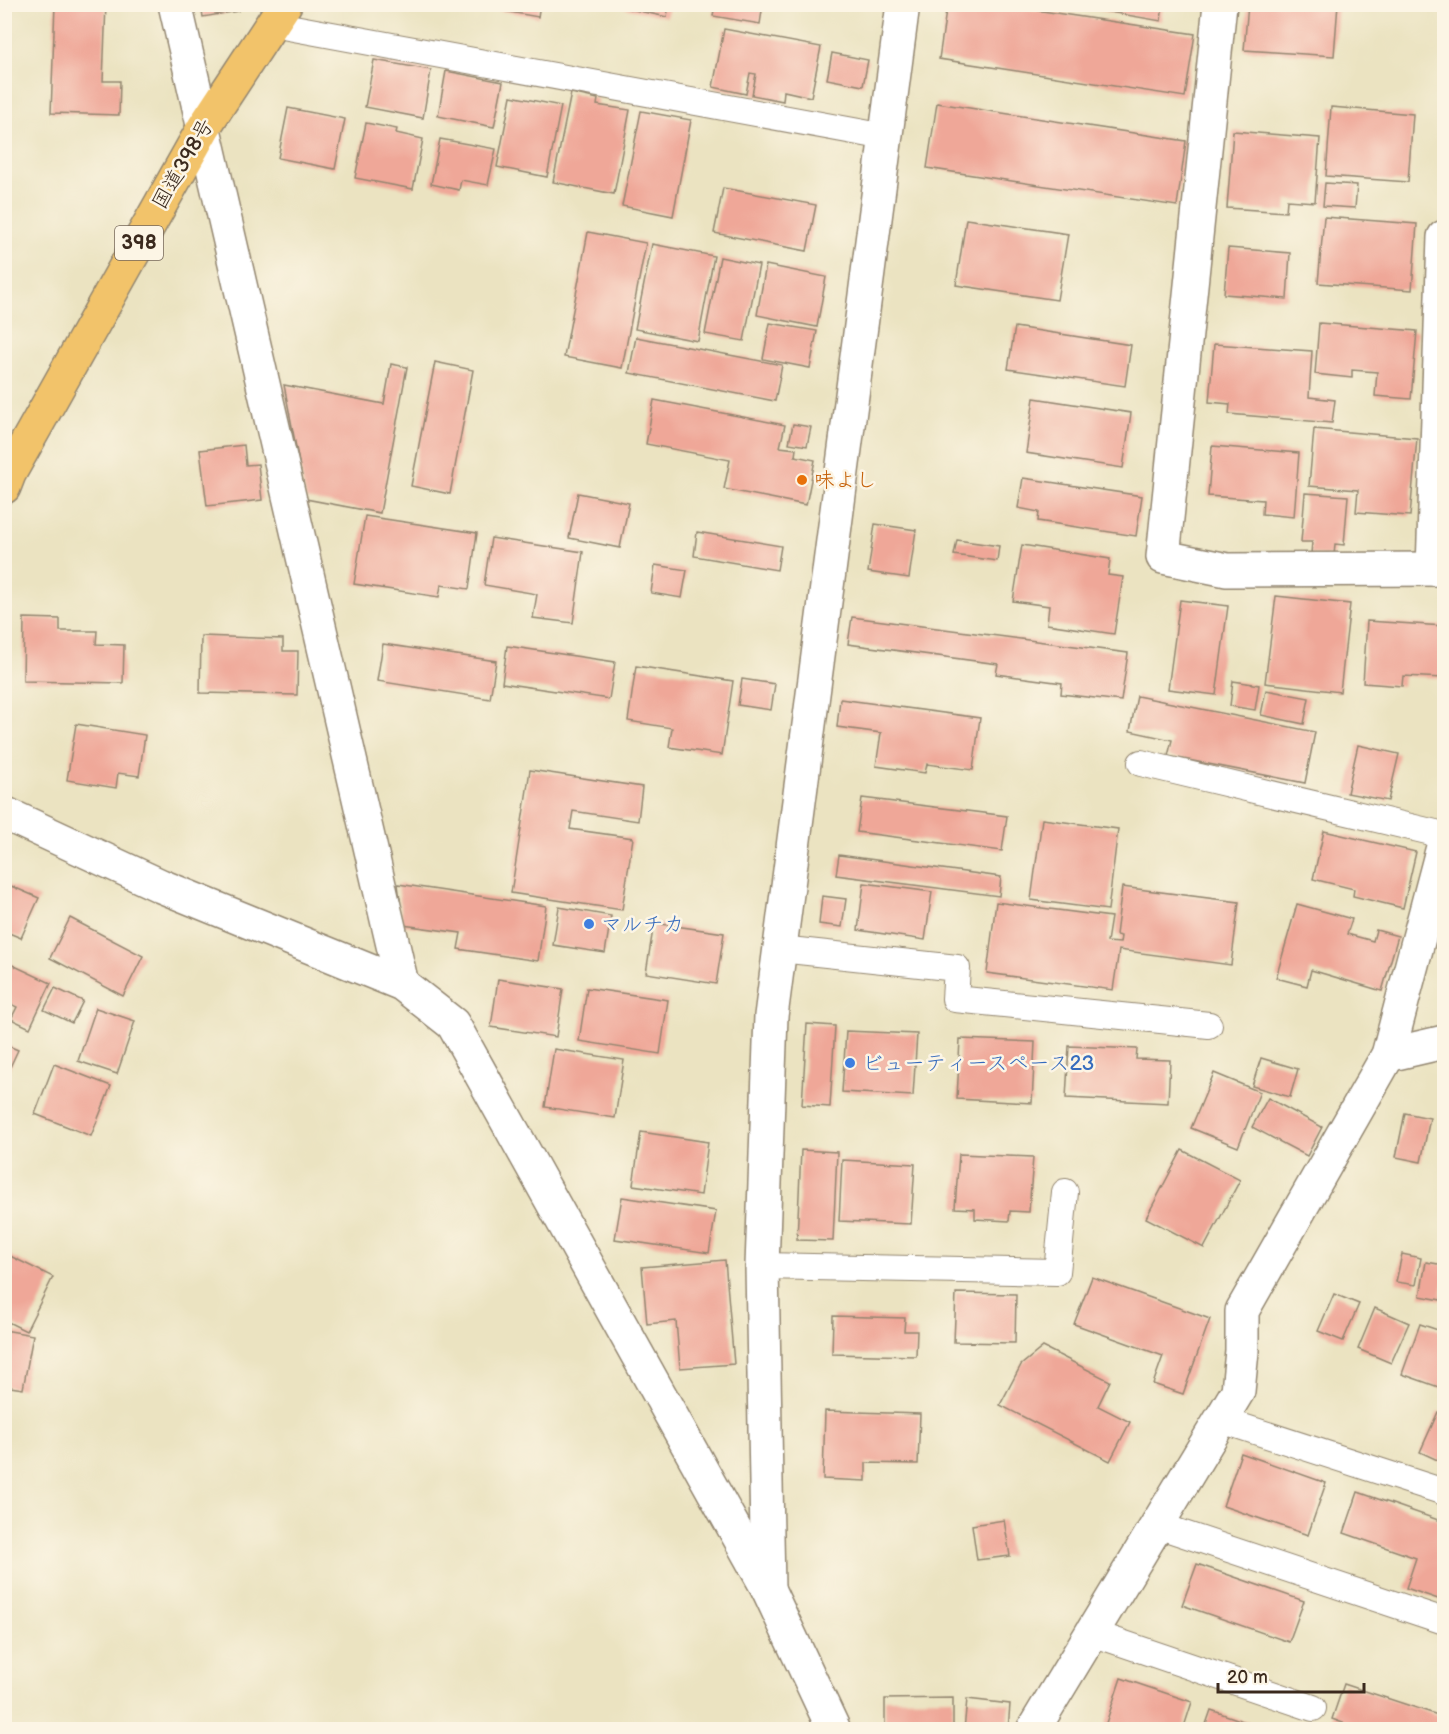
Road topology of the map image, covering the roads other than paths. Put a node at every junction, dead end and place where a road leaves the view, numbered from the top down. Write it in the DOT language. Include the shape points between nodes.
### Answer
graph roads {
  1 [pos="175,4"];
  2 [pos="903,4"];
  3 [pos="1220,4"];
  4 [pos="278,14"];
  5 [pos="204,127"];
  6 [pos="886,137"];
  7 [pos="1444,237"];
  8 [pos="4,488"];
  9 [pos="1439,569"];
  10 [pos="1141,763"];
  11 [pos="4,813"];
  12 [pos="1444,835"];
  13 [pos="1444,843"];
  14 [pos="780,949"];
  15 [pos="402,984"];
  16 [pos="1209,1025"];
  17 [pos="1444,1042"];
  18 [pos="1388,1055"];
  19 [pos="1065,1192"];
  20 [pos="762,1266"];
  21 [pos="1221,1420"];
  22 [pos="1444,1492"];
  23 [pos="1157,1525"];
  24 [pos="768,1589"];
  25 [pos="1444,1621"];
  26 [pos="1092,1633"];
  27 [pos="1313,1708"];
  28 [pos="834,1730"];
  29 [pos="1033,1730"];
  1 -- 5 [label="street"];
  2 -- 6 [label="street"];
  3 -- 9 [label="street" via="1163,557 1227,570"];
  4 -- 5 [label="highway, 国道398号 / 398"];
  4 -- 6 [label="lane"];
  5 -- 8 [label="highway, 国道398号 / 398"];
  5 -- 15 [label="street"];
  6 -- 14 [label="street"];
  7 -- 9 [label="street"];
  10 -- 12 [label="lane"];
  11 -- 15 [label="street" via="161,886"];
  13 -- 18 [label="street"];
  14 -- 16 [label="lane" via="957,968 955,999"];
  14 -- 20 [label="street" via="771,1016"];
  15 -- 24 [label="street" via="453,1024"];
  17 -- 18 [label="street"];
  18 -- 21 [label="street" via="1242,1311 1238,1391"];
  19 -- 20 [label="lane" via="1057,1272"];
  20 -- 24 [label="street"];
  21 -- 22 [label="lane"];
  21 -- 23 [label="street"];
  23 -- 25 [label="lane"];
  23 -- 26 [label="street"];
  24 -- 28 [label="street"];
  26 -- 27 [label="lane"];
  26 -- 29 [label="street"];
}
